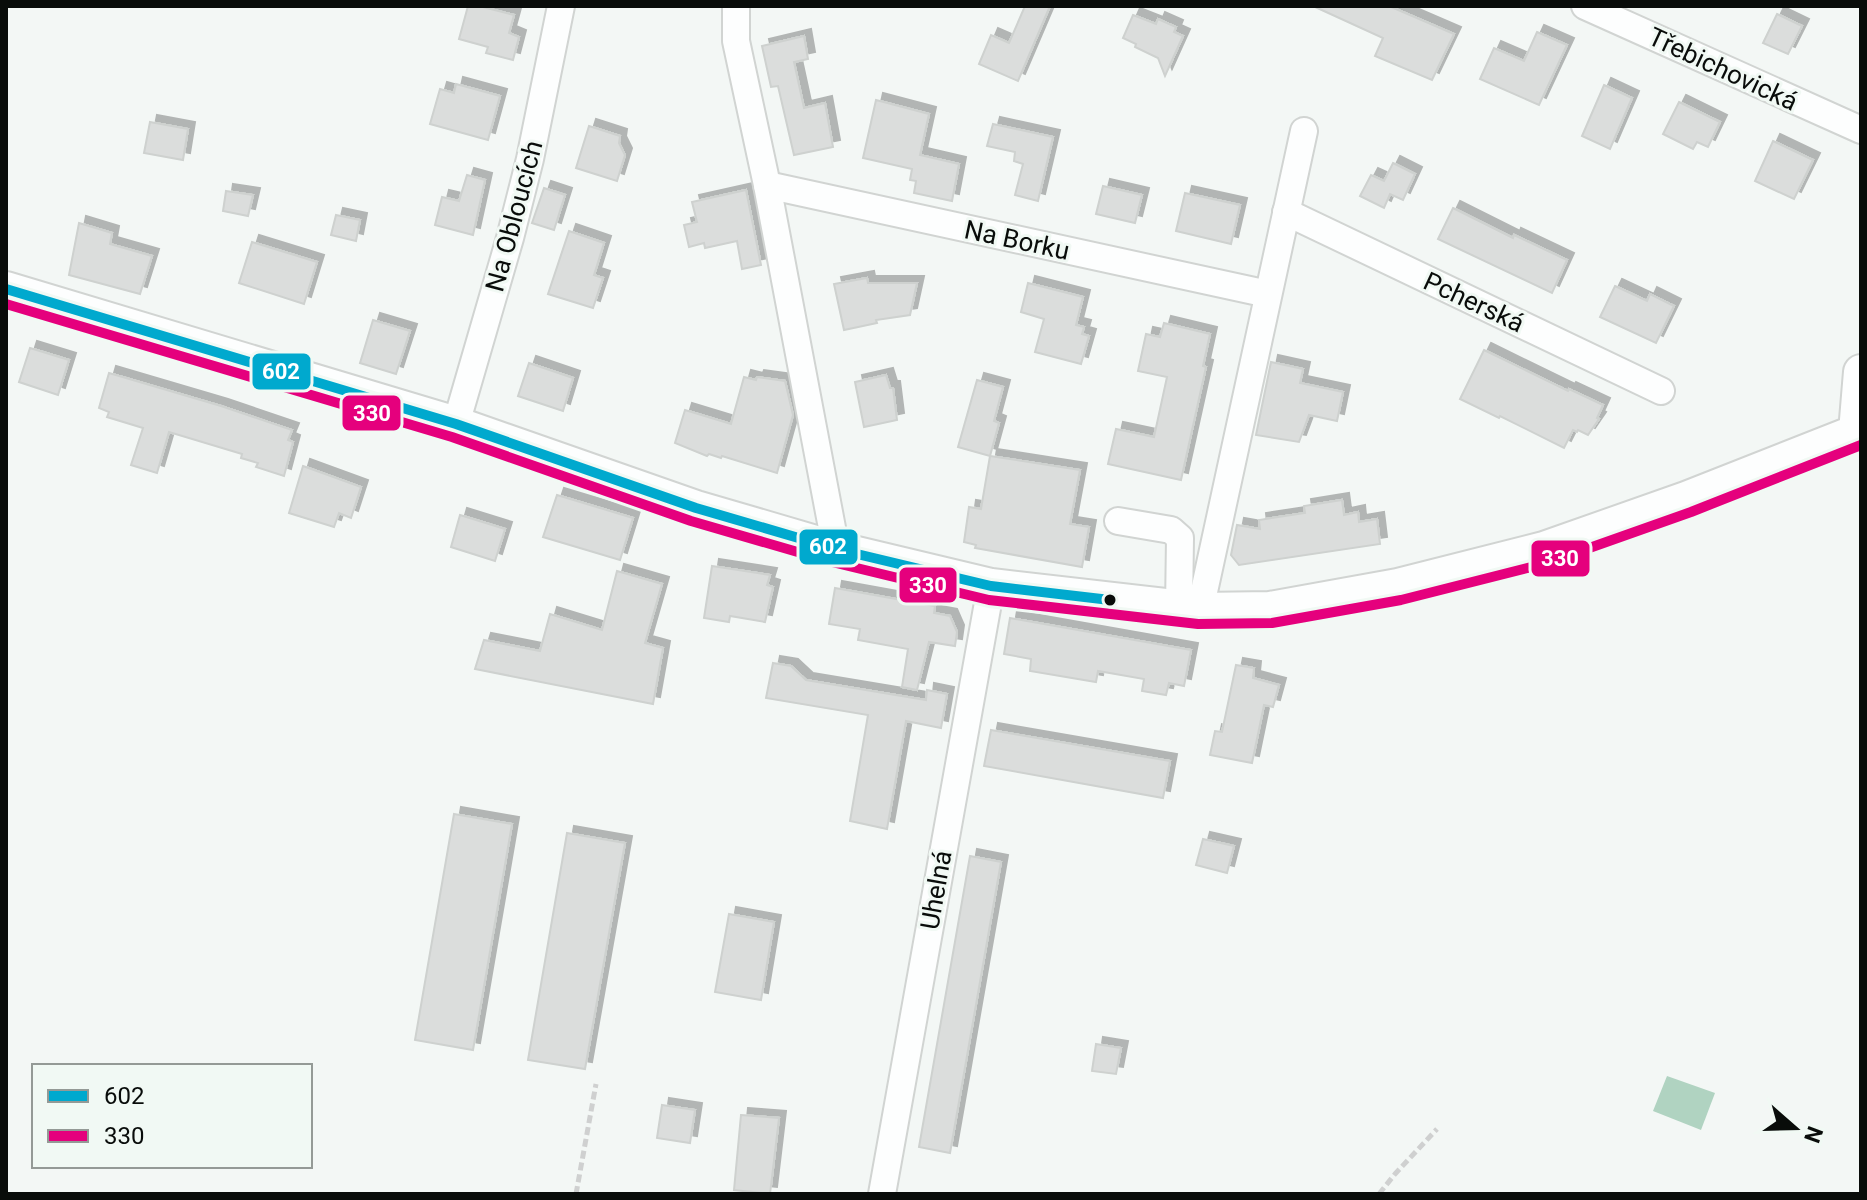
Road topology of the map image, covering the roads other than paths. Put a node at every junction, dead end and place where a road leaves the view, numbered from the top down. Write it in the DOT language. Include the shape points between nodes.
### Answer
graph roads {
  1 [pos="561,6"];
  2 [pos="736,6"];
  3 [pos="1585,6"];
  4 [pos="1861,130"];
  5 [pos="1304,131"];
  6 [pos="767,185"];
  7 [pos="1286,212"];
  8 [pos="6,289"];
  9 [pos="1268,294"];
  10 [pos="1861,372"];
  11 [pos="1661,391"];
  12 [pos="456,424"];
  13 [pos="1858,433"];
  14 [pos="1118,521"];
  15 [pos="836,549"];
  16 [pos="991,586"];
  17 [pos="1190,609"];
  18 [pos="882,1194"];
  1 -- 12 [label="street, Na Obloucích" via="517,212"];
  2 -- 6 [label="street" via="736,41"];
  3 -- 4 [label="street, Třebichovická"];
  5 -- 7 [label="street"];
  6 -- 9 [label="street, Na Borku"];
  6 -- 15 [label="street"];
  7 -- 9 [label="street"];
  7 -- 11 [label="street, Pcherská"];
  8 -- 12 [label="main road"];
  9 -- 17 [label="street"];
  10 -- 13 [label="main road"];
  12 -- 15 [label="main road" via="696,508"];
  13 -- 17 [label="main road" via="1544,549 1384,589 1270,609"];
  14 -- 17 [label="street" via="1171,530 1180,538"];
  15 -- 16 [label="main road"];
  16 -- 17 [label="main road"];
  16 -- 18 [label="street, Uhelná"];
}
